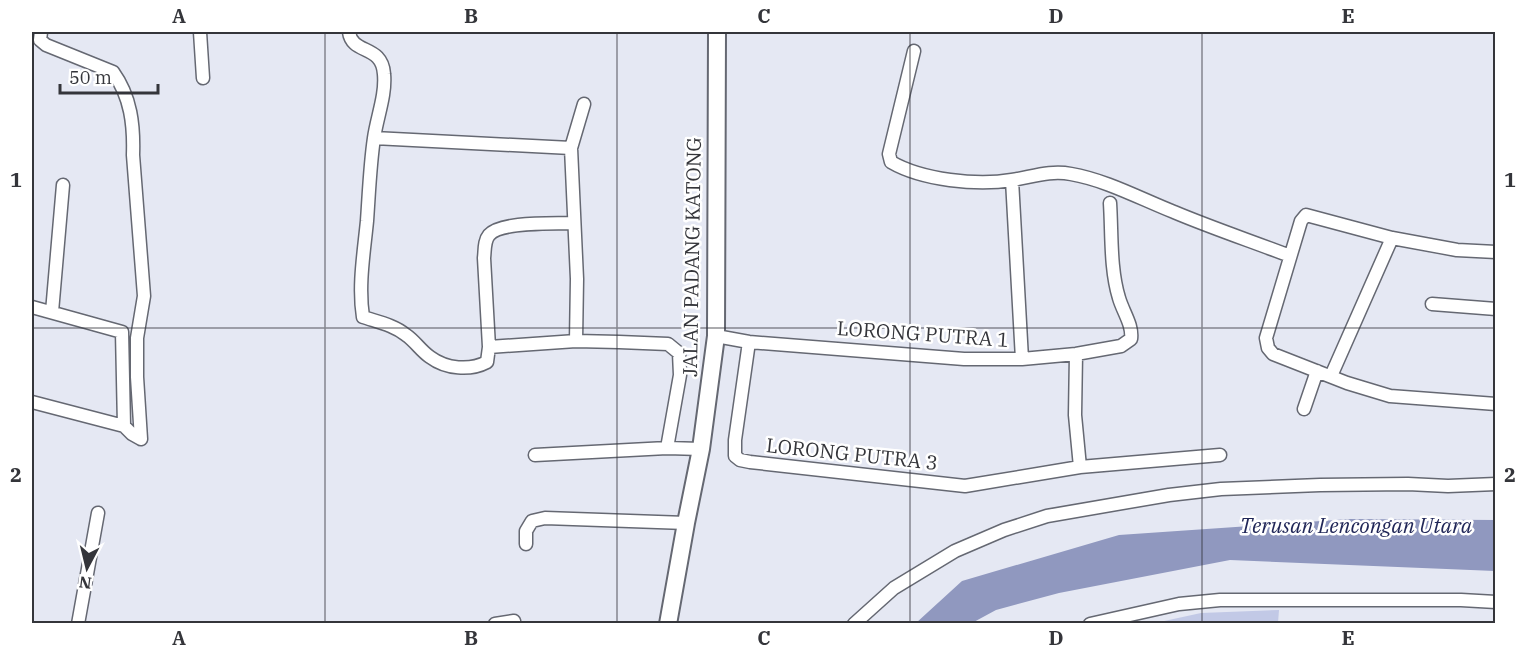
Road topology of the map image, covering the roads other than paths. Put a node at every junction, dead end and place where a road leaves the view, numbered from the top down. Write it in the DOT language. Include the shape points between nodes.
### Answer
graph roads {
  1 [pos="41,32"];
  2 [pos="200,32"];
  3 [pos="349,32"];
  4 [pos="717,32"];
  5 [pos="914,51"];
  6 [pos="203,78"];
  7 [pos="584,104"];
  8 [pos="374,138"];
  9 [pos="571,148"];
  10 [pos="1012,180"];
  11 [pos="63,185"];
  12 [pos="1110,203"];
  13 [pos="573,223"];
  14 [pos="1392,238"];
  15 [pos="1496,252"];
  16 [pos="1290,256"];
  17 [pos="1432,304"];
  18 [pos="32,307"];
  19 [pos="1496,309"];
  20 [pos="52,312"];
  21 [pos="716,336"];
  22 [pos="576,341"];
  23 [pos="749,342"];
  24 [pos="489,347"];
  25 [pos="1076,354"];
  26 [pos="1022,359"];
  27 [pos="1317,371"];
  28 [pos="1331,376"];
  29 [pos="32,402"];
  30 [pos="1496,404"];
  31 [pos="1304,409"];
  32 [pos="124,426"];
  33 [pos="667,448"];
  34 [pos="701,449"];
  35 [pos="535,455"];
  36 [pos="1220,455"];
  37 [pos="1080,467"];
  38 [pos="1496,484"];
  39 [pos="98,513"];
  40 [pos="686,523"];
  41 [pos="526,544"];
  42 [pos="1496,602"];
  43 [pos="514,621"];
  44 [pos="78,624"];
  45 [pos="495,624"];
  46 [pos="668,624"];
  47 [pos="854,624"];
  48 [pos="1090,624"];
  1 -- 32 [label="street" via="40,40 46,45 113,72 130,108 144,296 136,338 141,439"];
  2 -- 6 [label="street"];
  3 -- 8 [label="street" via="354,44 375,54 382,64 384,82"];
  4 -- 21 [label="street, JALAN PADANG KATONG"];
  5 -- 10 [label="street" via="889,154 891,162 947,179"];
  7 -- 9 [label="street"];
  8 -- 9 [label="street"];
  8 -- 24 [label="street" via="362,265 363,317 395,327 429,357 452,366 477,368 487,362"];
  9 -- 13 [label="street"];
  10 -- 16 [label="street" via="1047,173 1092,179"];
  10 -- 26 [label="street"];
  11 -- 20 [label="street"];
  12 -- 25 [label="street, LORONG PUTRA 1" via="1115,282 1131,339 1128,343"];
  13 -- 22 [label="street"];
  13 -- 24 [label="street" via="505,227 490,234 484,258"];
  14 -- 15 [label="street" via="1457,250"];
  14 -- 16 [label="street" via="1306,215"];
  14 -- 28 [label="street"];
  16 -- 27 [label="street" via="1267,343 1273,354"];
  17 -- 19 [label="street"];
  18 -- 20 [label="street"];
  20 -- 32 [label="street" via="122,332"];
  21 -- 23 [label="street, LORONG PUTRA 1"];
  21 -- 34 [label="street, JALAN PADANG KATONG"];
  22 -- 24 [label="street"];
  22 -- 33 [label="street" via="668,344 679,353 680,375"];
  23 -- 26 [label="street, LORONG PUTRA 1"];
  23 -- 37 [label="street, LORONG PUTRA 3" via="735,440 735,456 740,460 965,486"];
  25 -- 26 [label="street, LORONG PUTRA 1"];
  25 -- 37 [label="street" via="1075,415"];
  27 -- 28 [label="street"];
  27 -- 31 [label="street"];
  28 -- 30 [label="street" via="1390,396"];
  29 -- 32 [label="street"];
  33 -- 34 [label="street"];
  33 -- 35 [label="street"];
  34 -- 40 [label="street, JALAN PADANG KATONG"];
  36 -- 37 [label="street, LORONG PUTRA 3"];
  38 -- 47 [label="street" via="1221,489 1047,516 955,551 894,588"];
  39 -- 44 [label="street"];
  40 -- 41 [label="street" via="545,518 532,521 526,531"];
  40 -- 46 [label="street, JALAN PADANG KATONG"];
  42 -- 48 [label="street" via="1220,600 1179,604"];
  43 -- 45 [label="street"];
}
